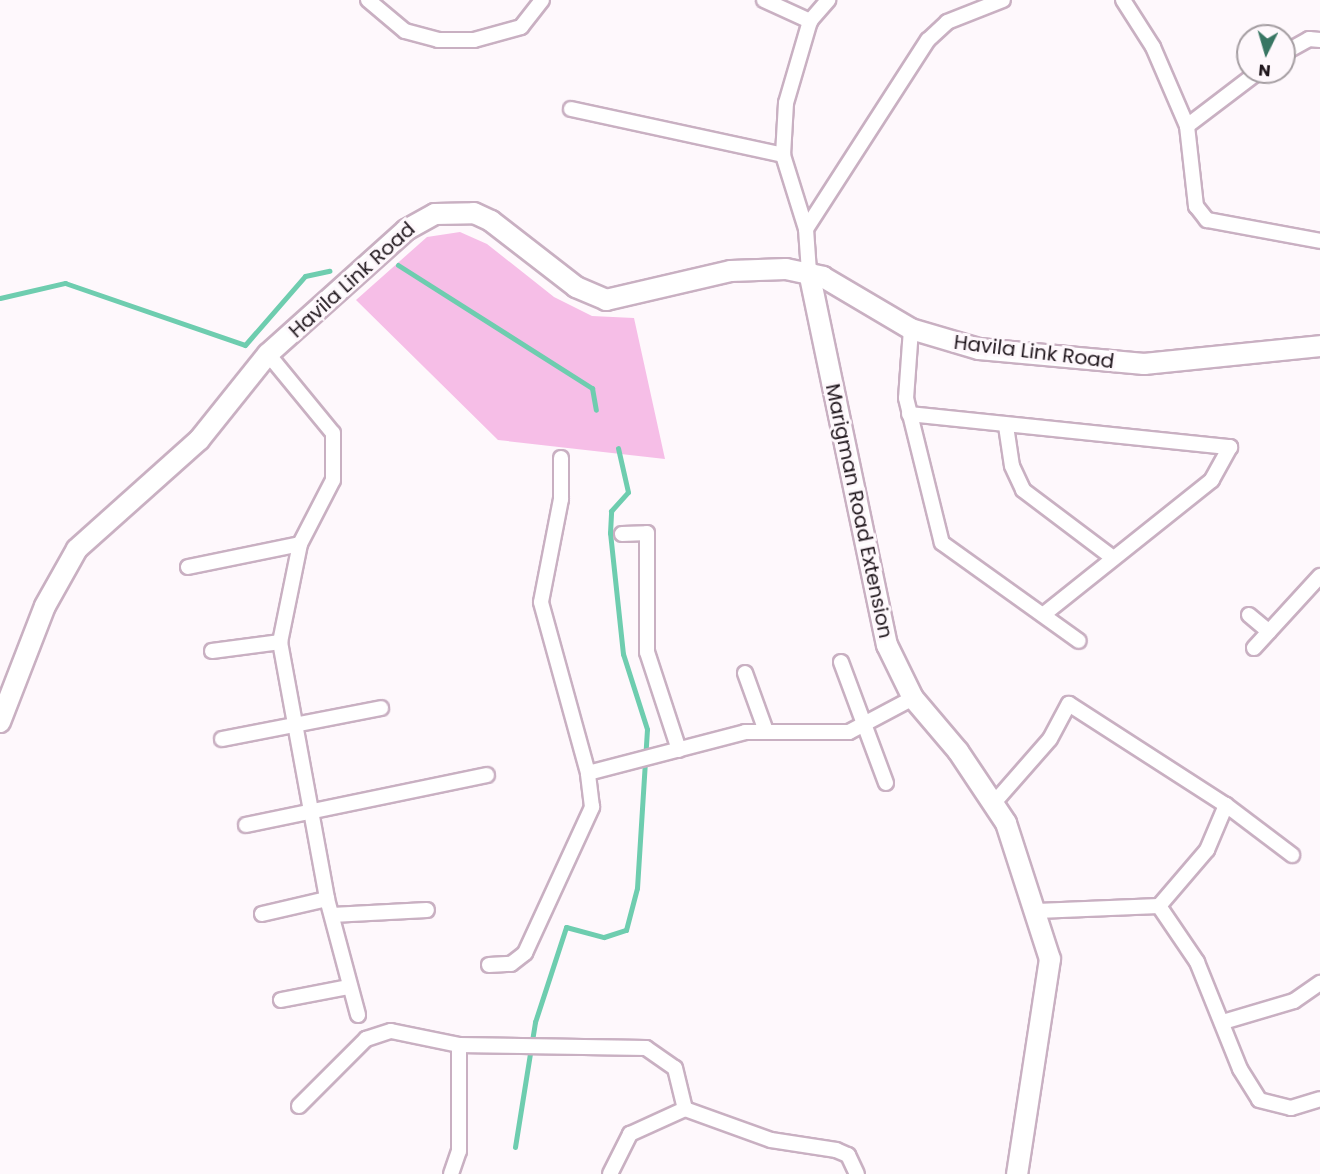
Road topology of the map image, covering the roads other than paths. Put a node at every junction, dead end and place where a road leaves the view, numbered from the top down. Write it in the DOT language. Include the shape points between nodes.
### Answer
graph roads {
  1 [pos="368,0"];
  2 [pos="542,0"];
  3 [pos="764,0"];
  4 [pos="828,0"];
  5 [pos="1003,0"];
  6 [pos="1123,0"];
  7 [pos="810,21"];
  8 [pos="1320,27"];
  9 [pos="1314,39"];
  10 [pos="1296,47"];
  11 [pos="1242,84"];
  12 [pos="571,108"];
  13 [pos="1186,126"];
  14 [pos="783,155"];
  15 [pos="806,230"];
  16 [pos="1320,241"];
  17 [pos="809,272"];
  18 [pos="911,329"];
  19 [pos="1320,346"];
  20 [pos="268,354"];
  21 [pos="909,414"];
  22 [pos="1006,426"];
  23 [pos="561,458"];
  24 [pos="622,534"];
  25 [pos="300,544"];
  26 [pos="1112,557"];
  27 [pos="188,567"];
  28 [pos="1320,576"];
  29 [pos="1043,615"];
  30 [pos="1249,615"];
  31 [pos="1269,632"];
  32 [pos="1079,641"];
  33 [pos="280,642"];
  34 [pos="1254,648"];
  35 [pos="212,651"];
  36 [pos="841,662"];
  37 [pos="745,673"];
  38 [pos="913,698"];
  39 [pos="381,708"];
  40 [pos="0,722"];
  41 [pos="298,726"];
  42 [pos="865,727"];
  43 [pos="766,731"];
  44 [pos="222,739"];
  45 [pos="679,750"];
  46 [pos="588,773"];
  47 [pos="487,774"];
  48 [pos="886,783"];
  49 [pos="993,804"];
  50 [pos="1226,805"];
  51 [pos="313,813"];
  52 [pos="246,825"];
  53 [pos="1292,855"];
  54 [pos="327,899"];
  55 [pos="1159,906"];
  56 [pos="427,910"];
  57 [pos="1037,911"];
  58 [pos="262,914"];
  59 [pos="332,915"];
  60 [pos="489,965"];
  61 [pos="1320,983"];
  62 [pos="348,987"];
  63 [pos="281,1000"];
  64 [pos="358,1016"];
  65 [pos="1222,1022"];
  66 [pos="459,1045"];
  67 [pos="1320,1099"];
  68 [pos="298,1106"];
  69 [pos="685,1109"];
  70 [pos="451,1174"];
  71 [pos="610,1174"];
  72 [pos="857,1174"];
  73 [pos="1017,1174"];
  1 -- 2 [label="street" via="405,31 438,40 474,40 521,27"];
  3 -- 7 [label="street"];
  4 -- 7 [label="street"];
  5 -- 15 [label="street" via="947,22 928,40"];
  6 -- 13 [label="street" via="1152,46"];
  7 -- 14 [label="street" via="786,103"];
  8 -- 9 [label="street"];
  9 -- 10 [label="street"];
  11 -- 13 [label="street"];
  12 -- 14 [label="street"];
  13 -- 16 [label="street" via="1196,206 1207,220"];
  14 -- 15 [label="street"];
  15 -- 17 [label="street"];
  17 -- 18 [label="street, Havila Link Road"];
  17 -- 20 [label="street, Havila Link Road" via="731,271 606,300 576,287 491,221 474,213 435,214 406,230"];
  17 -- 38 [label="street, Marigman Road Extension" via="879,618"];
  18 -- 19 [label="street, Havila Link Road" via="979,349 1092,362 1200,361"];
  18 -- 21 [label="street" via="905,374"];
  20 -- 25 [label="street" via="333,433 333,480"];
  20 -- 40 [label="street, Havila Link Road" via="199,440 77,549 45,606"];
  21 -- 22 [label="street"];
  21 -- 29 [label="street" via="942,543"];
  22 -- 26 [label="street" via="1012,466 1023,490"];
  22 -- 26 [label="street" via="1230,447 1212,480"];
  23 -- 46 [label="street" via="561,500 541,602"];
  24 -- 45 [label="street" via="647,533 647,652"];
  25 -- 27 [label="street"];
  25 -- 33 [label="street"];
  26 -- 29 [label="street"];
  28 -- 31 [label="street"];
  29 -- 32 [label="street"];
  30 -- 31 [label="street"];
  31 -- 34 [label="street"];
  33 -- 35 [label="street"];
  33 -- 41 [label="street"];
  36 -- 42 [label="street"];
  37 -- 43 [label="street"];
  38 -- 42 [label="street"];
  38 -- 49 [label="street, Marigman Road Extension"];
  39 -- 41 [label="street"];
  41 -- 44 [label="street"];
  41 -- 51 [label="street"];
  42 -- 43 [label="street" via="849,732"];
  42 -- 48 [label="street"];
  43 -- 45 [label="street"];
  45 -- 46 [label="street"];
  46 -- 60 [label="street" via="589,824 525,953 511,964"];
  47 -- 51 [label="street"];
  49 -- 50 [label="street" via="1050,739 1069,704"];
  49 -- 57 [label="street, Marigman Road Extension" via="1022,861"];
  50 -- 53 [label="street"];
  50 -- 55 [label="street" via="1207,850"];
  51 -- 52 [label="street"];
  51 -- 54 [label="street"];
  54 -- 58 [label="street"];
  54 -- 59 [label="street"];
  55 -- 57 [label="street"];
  55 -- 65 [label="street" via="1197,962"];
  56 -- 59 [label="street"];
  57 -- 73 [label="street, Marigman Road Extension" via="1050,959"];
  59 -- 62 [label="street"];
  61 -- 65 [label="street" via="1294,1001"];
  62 -- 63 [label="street"];
  62 -- 64 [label="street"];
  65 -- 67 [label="street" via="1240,1070 1259,1100 1291,1108"];
  66 -- 68 [label="street" via="391,1031 372,1034"];
  66 -- 69 [label="street" via="646,1048 675,1068"];
  66 -- 70 [label="street" via="459,1151"];
  69 -- 71 [label="street" via="630,1134"];
  69 -- 72 [label="street" via="771,1140 836,1150 848,1155"];
}
